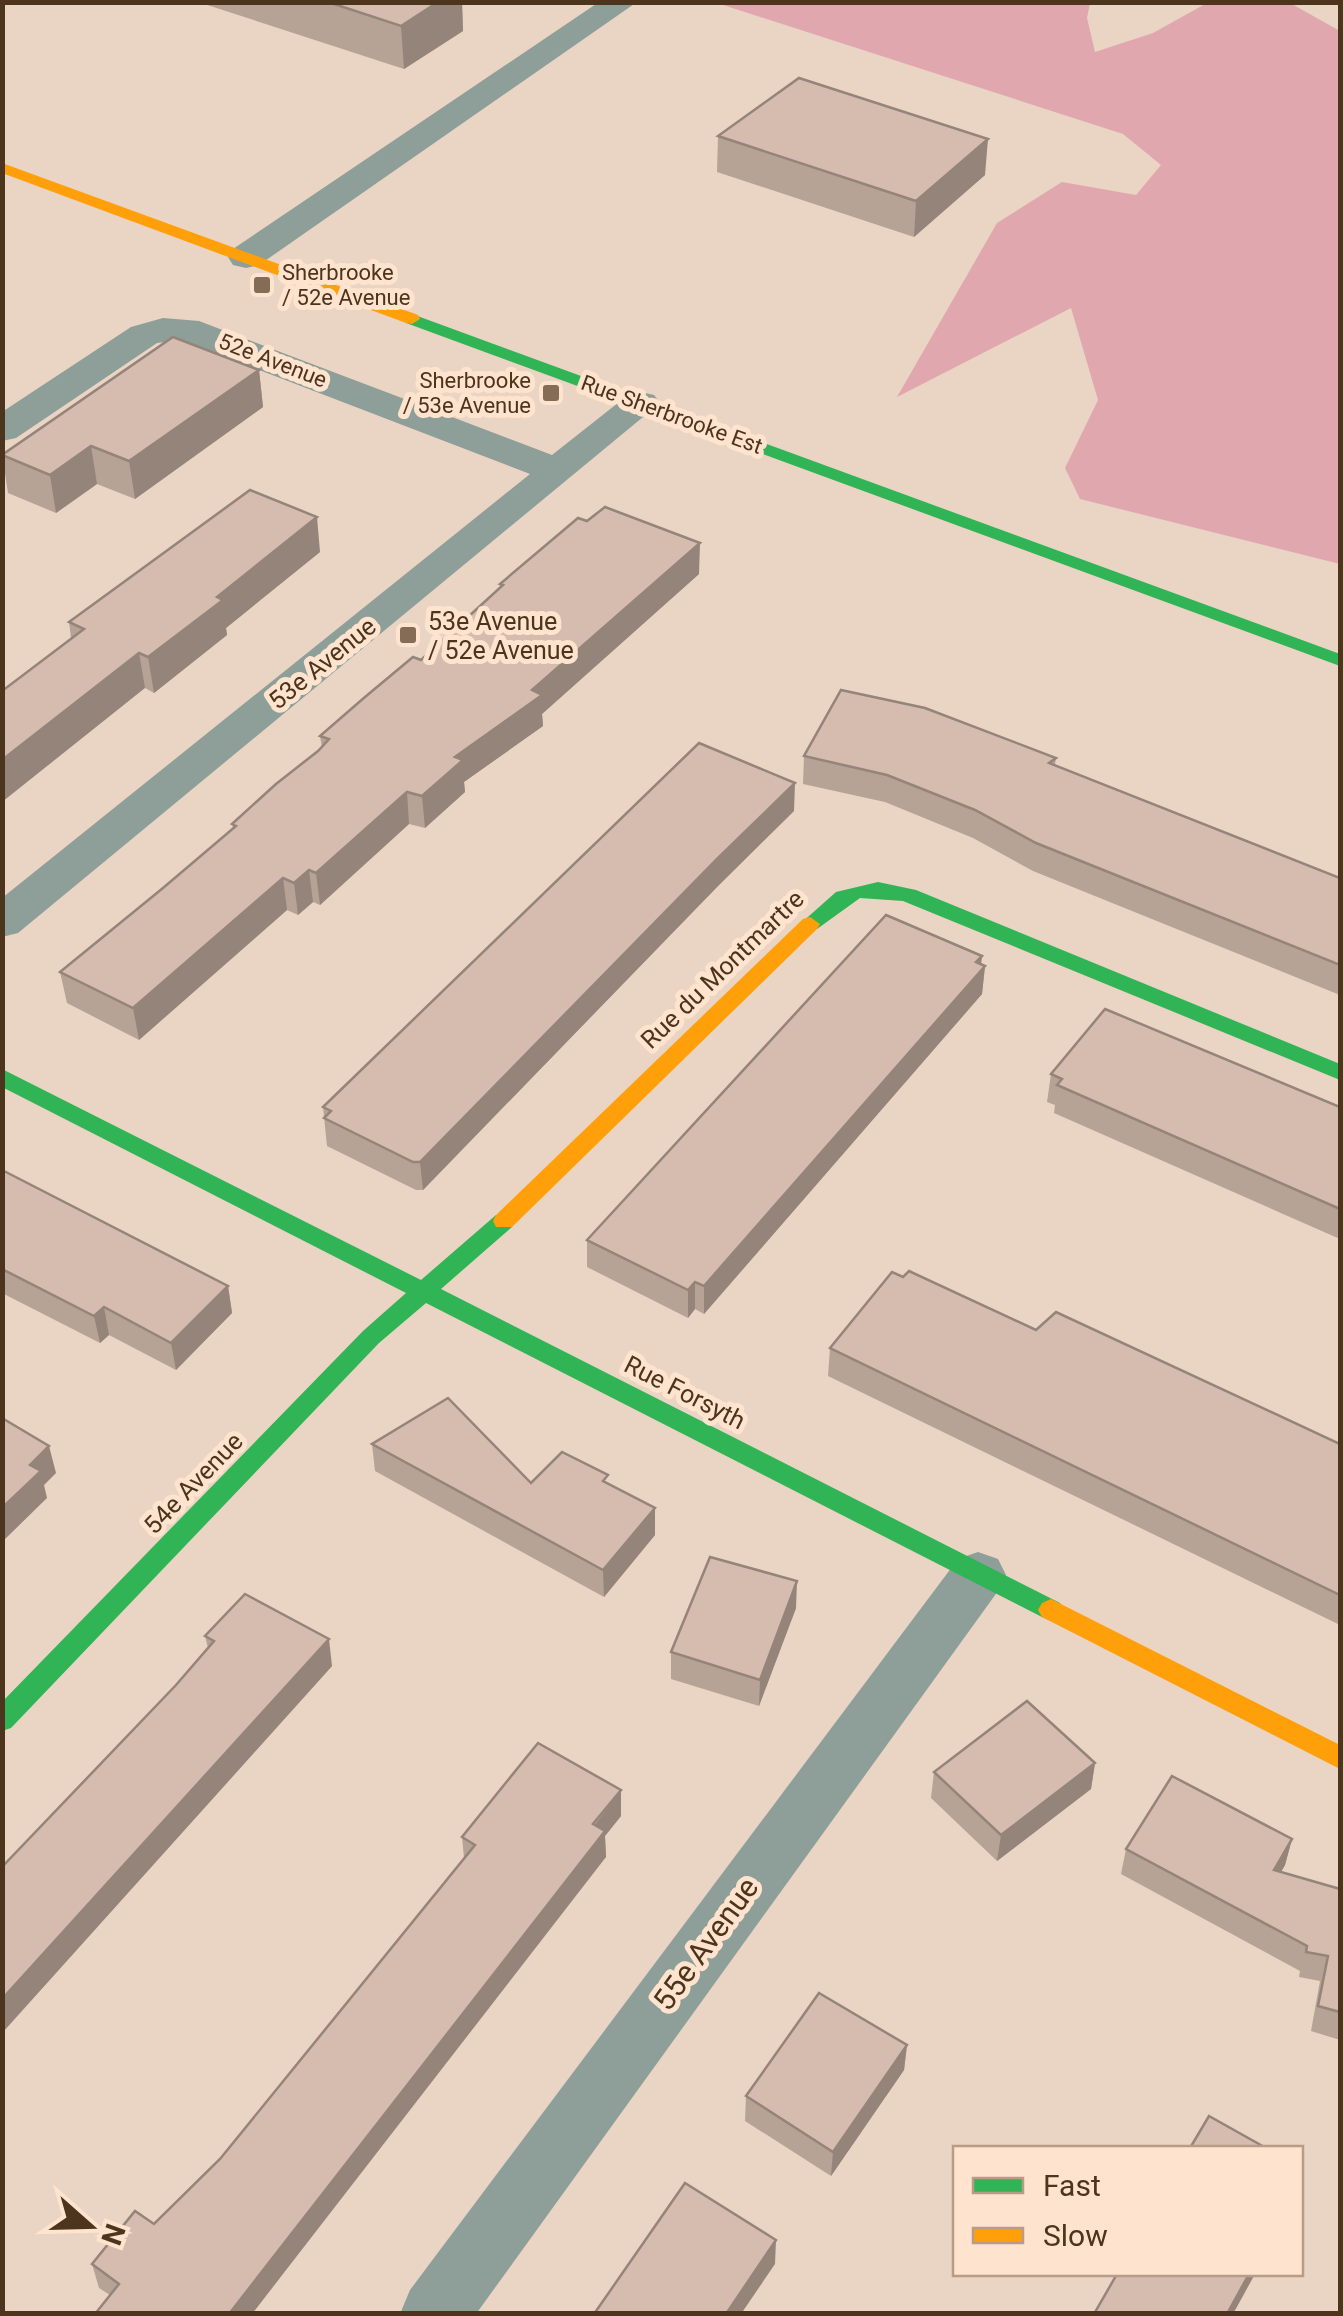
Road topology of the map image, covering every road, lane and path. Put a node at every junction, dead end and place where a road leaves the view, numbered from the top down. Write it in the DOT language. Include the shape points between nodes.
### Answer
graph roads {
  1 [pos="621,2"];
  2 [pos="2,168"];
  3 [pos="246,257"];
  4 [pos="640,402"];
  5 [pos="2,430"];
  6 [pos="558,471"];
  7 [pos="1340,660"];
  8 [pos="2,922"];
  9 [pos="1340,1072"];
  10 [pos="2,1076"];
  11 [pos="428,1290"];
  12 [pos="978,1575"];
  13 [pos="2,1720"];
  14 [pos="1340,1758"];
  15 [pos="434,2314"];
  1 -- 3 [label="street"];
  2 -- 3 [label="street, Rue Sherbrooke Est"];
  3 -- 4 [label="street, Rue Sherbrooke Est"];
  4 -- 6 [label="street, 53e Avenue"];
  4 -- 7 [label="street, Rue Sherbrooke Est"];
  5 -- 6 [label="street, 52e Avenue" via="144,335 186,329"];
  6 -- 8 [label="street, 53e Avenue"];
  9 -- 11 [label="street, Rue du Montmartre" via="909,895 860,887 825,906"];
  10 -- 11 [label="street, Rue Forsyth"];
  11 -- 12 [label="street, Rue Forsyth"];
  11 -- 13 [label="street, 54e Avenue" via="372,1336"];
  12 -- 14 [label="street, Rue Forsyth"];
  12 -- 15 [label="street, 55e Avenue"];
}
